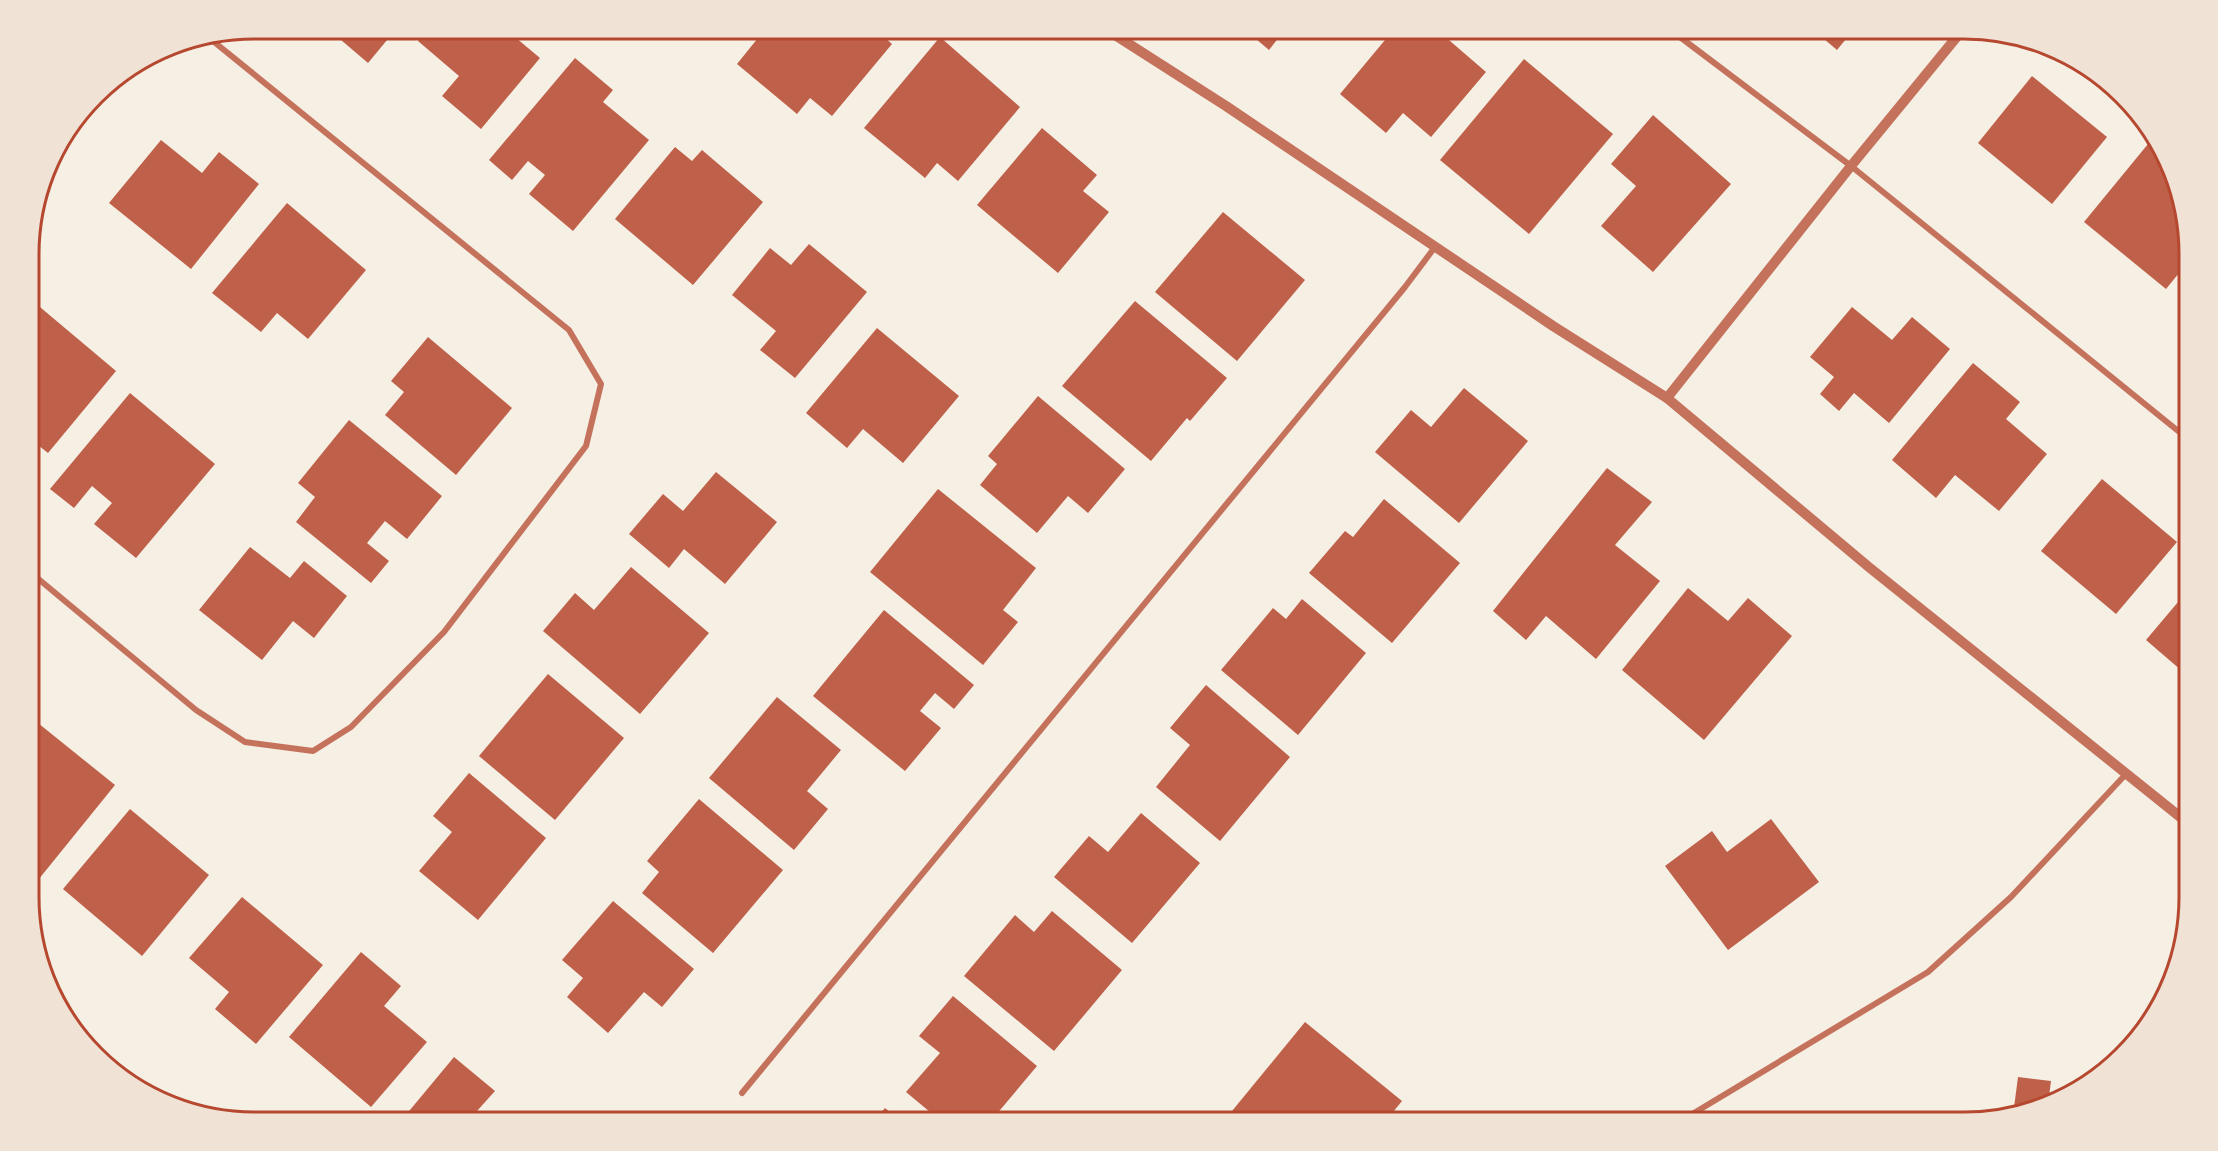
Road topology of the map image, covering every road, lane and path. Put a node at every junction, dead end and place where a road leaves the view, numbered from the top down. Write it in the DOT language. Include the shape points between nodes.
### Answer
graph roads {
  1 [pos="1121,39"];
  2 [pos="1683,39"];
  3 [pos="1955,39"];
  4 [pos="214,43"];
  5 [pos="1851,166"];
  6 [pos="1435,247"];
  7 [pos="1667,398"];
  8 [pos="2179,432"];
  9 [pos="39,579"];
  10 [pos="2127,774"];
  11 [pos="2179,816"];
  12 [pos="742,1093"];
  13 [pos="1696,1112"];
  1 -- 6 [label="street"];
  2 -- 5 [label="street"];
  3 -- 5 [label="street"];
  4 -- 9 [label="street" via="569,330 601,384 586,446 444,632 351,727 314,751 244,742 196,710"];
  5 -- 7 [label="street"];
  5 -- 8 [label="street"];
  6 -- 7 [label="street"];
  6 -- 12 [label="street"];
  7 -- 10 [label="street" via="1870,568"];
  10 -- 11 [label="street"];
  10 -- 13 [label="street" via="2011,897 1928,972"];
}
